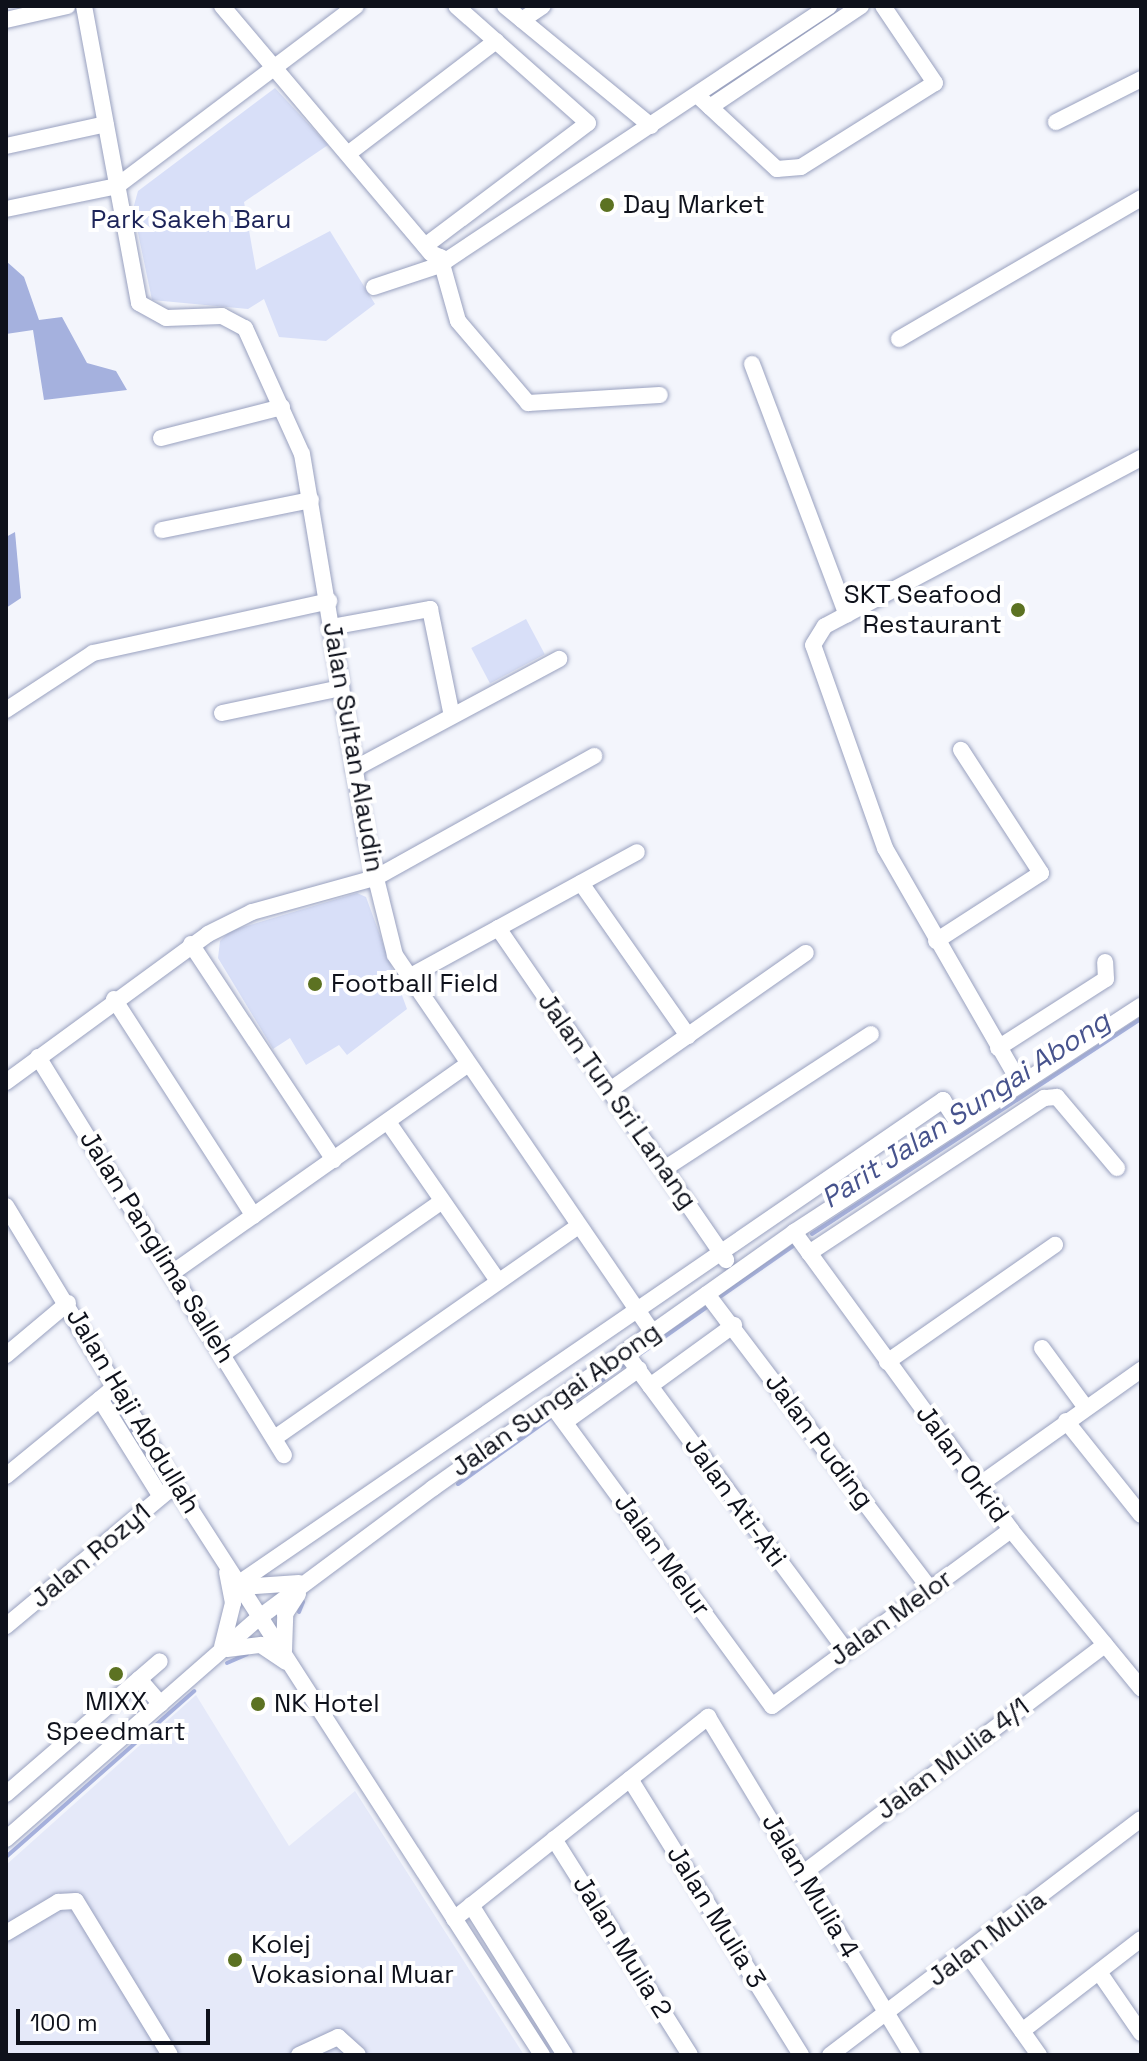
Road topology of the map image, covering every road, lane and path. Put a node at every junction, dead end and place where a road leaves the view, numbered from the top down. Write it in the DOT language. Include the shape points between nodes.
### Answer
graph roads {
  1 [pos="67,6"];
  2 [pos="84,6"];
  3 [pos="222,6"];
  4 [pos="356,6"];
  5 [pos="456,6"];
  6 [pos="505,6"];
  7 [pos="543,6"];
  8 [pos="829,6"];
  9 [pos="861,6"];
  10 [pos="883,6"];
  11 [pos="6,20"];
  12 [pos="522,20"];
  13 [pos="496,41"];
  14 [pos="276,68"];
  15 [pos="1141,79"];
  16 [pos="697,95"];
  17 [pos="710,107"];
  18 [pos="1056,122"];
  19 [pos="106,124"];
  20 [pos="651,126"];
  21 [pos="6,146"];
  22 [pos="349,153"];
  23 [pos="117,186"];
  24 [pos="1141,198"];
  25 [pos="6,209"];
  26 [pos="434,255"];
  27 [pos="374,287"];
  28 [pos="899,339"];
  29 [pos="752,364"];
  30 [pos="660,395"];
  31 [pos="282,407"];
  32 [pos="161,438"];
  33 [pos="1141,458"];
  34 [pos="311,500"];
  35 [pos="162,530"];
  36 [pos="329,601"];
  37 [pos="847,615"];
  38 [pos="331,627"];
  39 [pos="559,659"];
  40 [pos="341,688"];
  41 [pos="6,710"];
  42 [pos="222,713"];
  43 [pos="452,716"];
  44 [pos="961,750"];
  45 [pos="594,756"];
  46 [pos="354,769"];
  47 [pos="637,852"];
  48 [pos="375,878"];
  49 [pos="581,883"];
  50 [pos="498,928"];
  51 [pos="936,941"];
  52 [pos="191,944"];
  53 [pos="806,953"];
  54 [pos="1105,962"];
  55 [pos="407,978"];
  56 [pos="114,999"];
  57 [pos="1141,1007"];
  58 [pos="871,1034"];
  59 [pos="688,1036"];
  60 [pos="998,1048"];
  61 [pos="38,1057"];
  62 [pos="467,1065"];
  63 [pos="6,1082"];
  64 [pos="1020,1083"];
  65 [pos="610,1090"];
  66 [pos="388,1122"];
  67 [pos="958,1123"];
  68 [pos="334,1160"];
  69 [pos="1117,1168"];
  70 [pos="664,1169"];
  71 [pos="442,1201"];
  72 [pos="6,1206"];
  73 [pos="254,1216"];
  74 [pos="577,1227"];
  75 [pos="794,1232"];
  76 [pos="1055,1245"];
  77 [pos="721,1252"];
  78 [pos="809,1253"];
  79 [pos="172,1273"];
  80 [pos="736,1273"];
  81 [pos="498,1281"];
  82 [pos="707,1294"];
  83 [pos="68,1303"];
  84 [pos="636,1311"];
  85 [pos="734,1325"];
  86 [pos="652,1332"];
  87 [pos="1042,1348"];
  88 [pos="625,1352"];
  89 [pos="223,1354"];
  90 [pos="6,1355"];
  91 [pos="887,1362"];
  92 [pos="639,1369"];
  93 [pos="1141,1370"];
  94 [pos="116,1386"];
  95 [pos="650,1386"];
  96 [pos="100,1399"];
  97 [pos="551,1404"];
  98 [pos="1086,1408"];
  99 [pos="1066,1421"];
  100 [pos="565,1422"];
  101 [pos="276,1437"];
  102 [pos="284,1455"];
  103 [pos="6,1476"];
  104 [pos="175,1485"];
  105 [pos="979,1485"];
  106 [pos="161,1497"];
  107 [pos="1139,1507"];
  108 [pos="1011,1530"];
  109 [pos="222,1559"];
  110 [pos="310,1580"];
  111 [pos="240,1585"];
  112 [pos="930,1589"];
  113 [pos="260,1617"];
  114 [pos="6,1626"];
  115 [pos="1105,1645"];
  116 [pos="219,1651"];
  117 [pos="846,1651"];
  118 [pos="284,1653"];
  119 [pos="160,1661"];
  120 [pos="294,1668"];
  121 [pos="139,1679"];
  122 [pos="1141,1688"];
  123 [pos="161,1704"];
  124 [pos="772,1706"];
  125 [pos="630,1779"];
  126 [pos="6,1794"];
  127 [pos="1141,1819"];
  128 [pos="6,1839"];
  129 [pos="554,1839"];
  130 [pos="802,1874"];
  131 [pos="471,1905"];
  132 [pos="454,1919"];
  133 [pos="6,1933"];
  134 [pos="1141,1939"];
  135 [pos="968,1955"];
  136 [pos="1099,1972"];
  137 [pos="886,2013"];
  138 [pos="1022,2031"];
  139 [pos="1141,2033"];
  140 [pos="170,2055"];
  141 [pos="299,2055"];
  142 [pos="358,2055"];
  143 [pos="542,2055"];
  144 [pos="565,2055"];
  145 [pos="690,2055"];
  146 [pos="801,2055"];
  147 [pos="830,2055"];
  148 [pos="912,2055"];
  149 [pos="1039,2055"];
  1 -- 11 [label="street"];
  2 -- 19 [label="street"];
  3 -- 14 [label="street"];
  4 -- 14 [label="street"];
  5 -- 13 [label="street"];
  6 -- 12 [label="street"];
  7 -- 12 [label="street"];
  8 -- 16 [label="street"];
  9 -- 17 [label="street"];
  10 -- 17 [label="street" via="934,80 788,171"];
  12 -- 20 [label="street"];
  13 -- 22 [label="street"];
  13 -- 26 [label="street" via="588,123"];
  14 -- 22 [label="street"];
  14 -- 23 [label="street"];
  15 -- 18 [label="street"];
  16 -- 17 [label="street"];
  16 -- 20 [label="street"];
  19 -- 21 [label="street"];
  19 -- 23 [label="street"];
  20 -- 26 [label="street" via="461,256"];
  22 -- 26 [label="street"];
  23 -- 25 [label="street"];
  23 -- 31 [label="street, Jalan Sultan Alaudin" via="139,303 166,318 235,319"];
  24 -- 28 [label="street"];
  26 -- 27 [label="street"];
  26 -- 30 [label="street" via="458,321 528,403"];
  29 -- 37 [label="street"];
  31 -- 32 [label="street"];
  31 -- 34 [label="street, Jalan Sultan Alaudin"];
  33 -- 37 [label="street"];
  34 -- 35 [label="street"];
  34 -- 36 [label="street, Jalan Sultan Alaudin"];
  36 -- 38 [label="street, Jalan Sultan Alaudin"];
  36 -- 41 [label="street" via="93,653"];
  37 -- 51 [label="street" via="817,634 813,662 874,823"];
  38 -- 40 [label="street, Jalan Sultan Alaudin"];
  38 -- 43 [label="street" via="430,609"];
  39 -- 43 [label="street"];
  40 -- 42 [label="street"];
  40 -- 46 [label="street, Jalan Sultan Alaudin"];
  43 -- 46 [label="street"];
  44 -- 51 [label="street" via="1041,873"];
  45 -- 48 [label="street"];
  46 -- 48 [label="street, Jalan Sultan Alaudin"];
  47 -- 49 [label="street"];
  48 -- 52 [label="street" via="252,912"];
  48 -- 55 [label="street, Jalan Sultan Alaudin"];
  49 -- 50 [label="street"];
  49 -- 59 [label="street"];
  50 -- 55 [label="street"];
  50 -- 65 [label="street, Jalan Tun Sri Lanang"];
  51 -- 60 [label="street"];
  52 -- 56 [label="street"];
  52 -- 68 [label="street"];
  53 -- 59 [label="street"];
  54 -- 60 [label="street" via="1106,979"];
  55 -- 62 [label="street, Jalan Sultan Alaudin"];
  56 -- 61 [label="street"];
  56 -- 73 [label="street"];
  57 -- 64 [label="street, Jalan Sungai Abong"];
  58 -- 70 [label="street"];
  59 -- 65 [label="street"];
  60 -- 64 [label="street"];
  61 -- 63 [label="street"];
  61 -- 79 [label="street, Jalan Panglima Salleh"];
  62 -- 66 [label="street"];
  62 -- 74 [label="street, Jalan Sultan Alaudin"];
  64 -- 67 [label="street, Jalan Sungai Abong"];
  65 -- 70 [label="street, Jalan Tun Sri Lanang"];
  66 -- 68 [label="street"];
  66 -- 71 [label="street"];
  67 -- 75 [label="street, Jalan Sungai Abong"];
  67 -- 77 [label="street" via="943,1100"];
  68 -- 73 [label="street"];
  69 -- 78 [label="street" via="1057,1097 1044,1098"];
  70 -- 77 [label="street, Jalan Tun Sri Lanang"];
  71 -- 81 [label="street"];
  71 -- 89 [label="street"];
  72 -- 83 [label="street, Jalan Haji Abdullah"];
  73 -- 79 [label="street"];
  74 -- 81 [label="street"];
  74 -- 84 [label="street, Jalan Sultan Alaudin"];
  75 -- 78 [label="street, Jalan Orkid"];
  75 -- 80 [label="street, Jalan Sungai Abong"];
  76 -- 91 [label="street"];
  77 -- 80 [label="street, Jalan Tun Sri Lanang"];
  77 -- 84 [label="street"];
  78 -- 91 [label="street, Jalan Orkid"];
  79 -- 89 [label="street, Jalan Panglima Salleh"];
  80 -- 82 [label="street, Jalan Sungai Abong"];
  81 -- 101 [label="street"];
  82 -- 85 [label="street, Jalan Puding"];
  82 -- 86 [label="street, Jalan Sungai Abong"];
  83 -- 90 [label="street"];
  83 -- 94 [label="street, Jalan Haji Abdullah"];
  84 -- 86 [label="street, Jalan Sultan Alaudin"];
  84 -- 111 [label="street"];
  85 -- 95 [label="street"];
  85 -- 112 [label="street, Jalan Puding"];
  86 -- 88 [label="street, Jalan Sungai Abong"];
  87 -- 98 [label="street"];
  88 -- 92 [label="street, Jalan Ati-Ati"];
  88 -- 97 [label="street, Jalan Sungai Abong"];
  89 -- 101 [label="street, Jalan Panglima Salleh"];
  91 -- 105 [label="street, Jalan Orkid"];
  92 -- 95 [label="street, Jalan Ati-Ati"];
  92 -- 100 [label="street"];
  93 -- 98 [label="street"];
  94 -- 96 [label="street"];
  94 -- 104 [label="street, Jalan Haji Abdullah"];
  95 -- 117 [label="street, Jalan Ati-Ati"];
  96 -- 103 [label="street"];
  96 -- 106 [label="street"];
  97 -- 100 [label="street, Jalan Melur"];
  97 -- 110 [label="street, Jalan Sungai Abong"];
  98 -- 99 [label="street"];
  99 -- 105 [label="street"];
  99 -- 107 [label="street"];
  100 -- 124 [label="street, Jalan Melur"];
  101 -- 102 [label="street, Jalan Panglima Salleh"];
  104 -- 106 [label="street, Jalan Rozy1"];
  104 -- 109 [label="street, Jalan Haji Abdullah"];
  105 -- 108 [label="street, Jalan Orkid"];
  106 -- 114 [label="street, Jalan Rozy1"];
  108 -- 112 [label="street, Jalan Melor"];
  108 -- 115 [label="street, Jalan Orkid"];
  109 -- 111 [label="street, Jalan Haji Abdullah"];
  109 -- 116 [label="street" via="233,1603"];
  110 -- 111 [label="street"];
  110 -- 113 [label="street, Jalan Sungai Abong"];
  110 -- 118 [label="street" via="285,1614"];
  111 -- 113 [label="street, Jalan Haji Abdullah"];
  112 -- 117 [label="street, Jalan Melor"];
  113 -- 116 [label="street, Jalan Sungai Abong"];
  113 -- 118 [label="street, Jalan Haji Abdullah"];
  115 -- 122 [label="street, Jalan Orkid"];
  115 -- 130 [label="street, Jalan Mulia 4/1"];
  116 -- 120 [label="street" via="247,1643"];
  116 -- 123 [label="street, Jalan Sungai Abong"];
  117 -- 124 [label="street, Jalan Melor"];
  118 -- 120 [label="street, Jalan Haji Abdullah"];
  119 -- 121 [label="street"];
  120 -- 132 [label="street, Jalan Haji Abdullah"];
  121 -- 123 [label="street"];
  121 -- 126 [label="street"];
  123 -- 128 [label="street, Jalan Sungai Abong"];
  125 -- 129 [label="street"];
  125 -- 130 [label="street, Jalan Mulia 4" via="708,1717"];
  125 -- 146 [label="street, Jalan Mulia 3"];
  127 -- 135 [label="street, Jalan Mulia"];
  129 -- 131 [label="street"];
  129 -- 145 [label="street, Jalan Mulia 2"];
  130 -- 137 [label="street, Jalan Mulia 4"];
  131 -- 132 [label="street"];
  131 -- 144 [label="street"];
  132 -- 143 [label="street, Jalan Haji Abdullah"];
  133 -- 140 [label="street" via="58,1902 76,1901"];
  134 -- 136 [label="street"];
  135 -- 137 [label="street, Jalan Mulia"];
  135 -- 138 [label="street"];
  136 -- 138 [label="street"];
  136 -- 139 [label="street"];
  137 -- 147 [label="street, Jalan Mulia"];
  137 -- 148 [label="street, Jalan Mulia 4"];
  138 -- 149 [label="street"];
  141 -- 142 [label="street" via="338,2037"];
}
